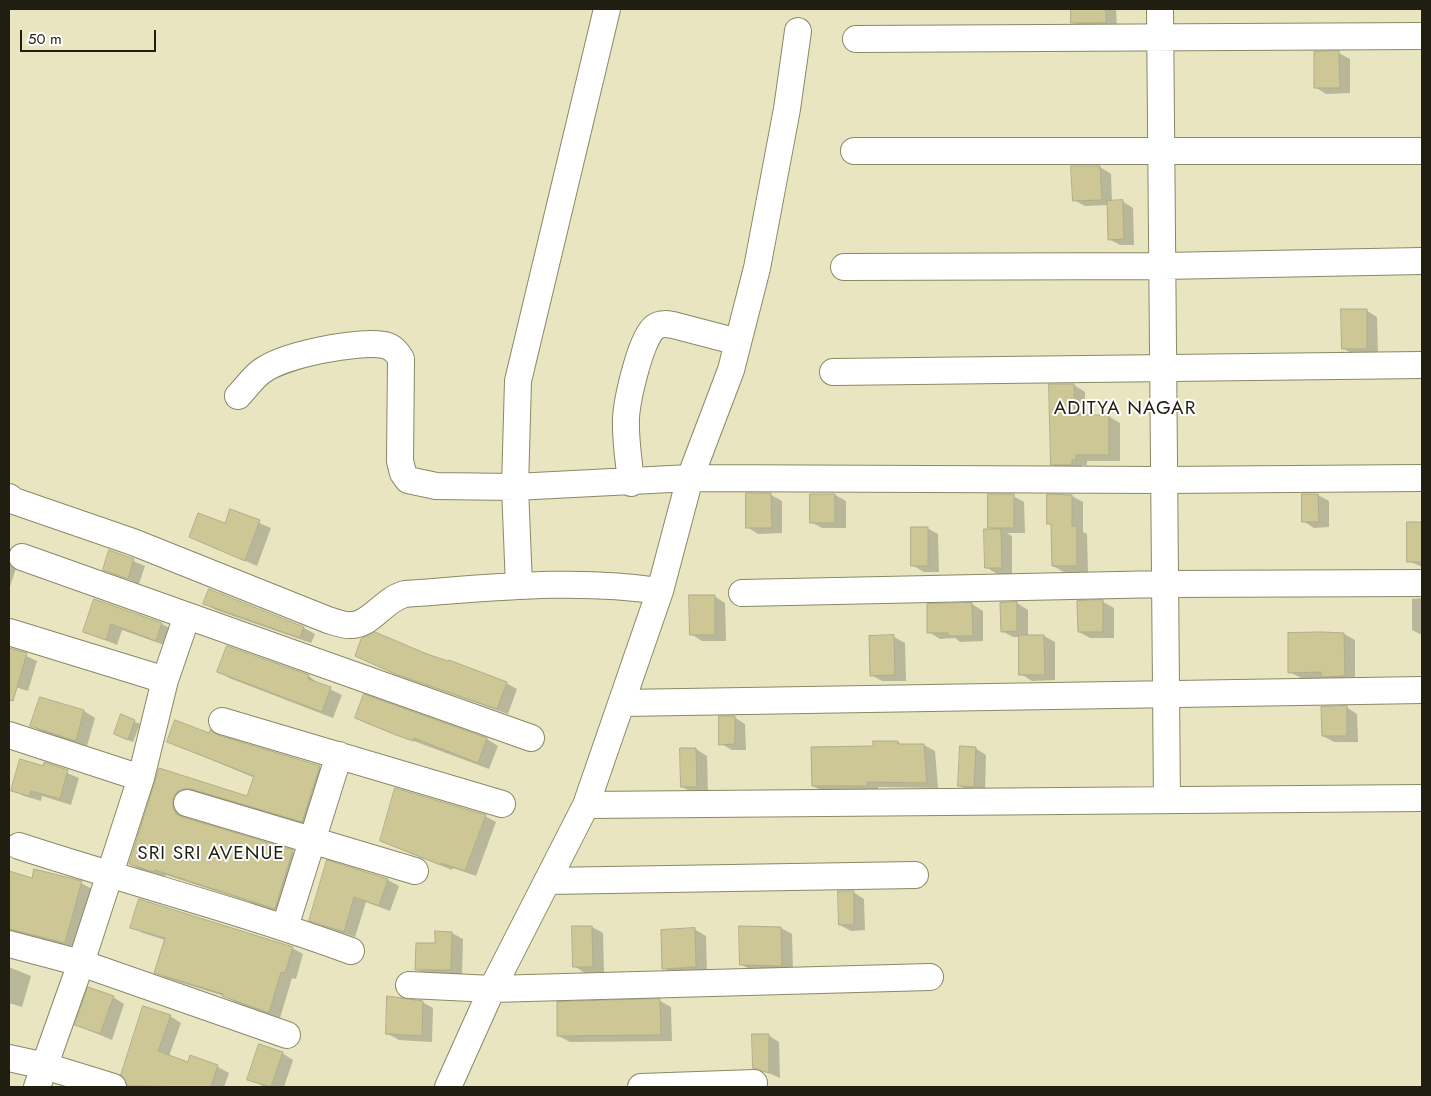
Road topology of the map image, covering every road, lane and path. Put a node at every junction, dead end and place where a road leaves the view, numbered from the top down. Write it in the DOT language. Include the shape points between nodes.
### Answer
graph roads {
  1 [pos="607,9"];
  2 [pos="1160,9"];
  3 [pos="798,31"];
  4 [pos="1161,36"];
  5 [pos="1422,36"];
  6 [pos="856,39"];
  7 [pos="854,151"];
  8 [pos="1162,151"];
  9 [pos="1422,151"];
  10 [pos="1422,261"];
  11 [pos="1162,266"];
  12 [pos="844,267"];
  13 [pos="738,342"];
  14 [pos="1422,365"];
  15 [pos="1164,368"];
  16 [pos="833,372"];
  17 [pos="238,396"];
  18 [pos="690,478"];
  19 [pos="1422,478"];
  20 [pos="1164,480"];
  21 [pos="631,483"];
  22 [pos="515,487"];
  23 [pos="9,497"];
  24 [pos="22,557"];
  25 [pos="1422,583"];
  26 [pos="1165,584"];
  27 [pos="519,586"];
  28 [pos="660,591"];
  29 [pos="742,593"];
  30 [pos="187,616"];
  31 [pos="9,632"];
  32 [pos="165,680"];
  33 [pos="1422,690"];
  34 [pos="1166,693"];
  35 [pos="622,703"];
  36 [pos="222,721"];
  37 [pos="9,735"];
  38 [pos="531,738"];
  39 [pos="340,755"];
  40 [pos="141,778"];
  41 [pos="1422,798"];
  42 [pos="1167,800"];
  43 [pos="186,803"];
  44 [pos="502,804"];
  45 [pos="586,805"];
  46 [pos="313,840"];
  47 [pos="19,846"];
  48 [pos="415,871"];
  49 [pos="915,875"];
  50 [pos="109,876"];
  51 [pos="547,881"];
  52 [pos="285,927"];
  53 [pos="9,944"];
  54 [pos="351,951"];
  55 [pos="81,964"];
  56 [pos="930,976"];
  57 [pos="409,985"];
  58 [pos="492,989"];
  59 [pos="287,1035"];
  60 [pos="9,1058"];
  61 [pos="41,1076"];
  62 [pos="754,1083"];
  63 [pos="113,1087"];
  64 [pos="448,1087"];
  65 [pos="641,1087"];
  1 -- 22 [label="street" via="518,381"];
  2 -- 4 [label="street"];
  3 -- 13 [label="street" via="787,109"];
  4 -- 5 [label="street"];
  4 -- 6 [label="street"];
  4 -- 8 [label="street"];
  7 -- 8 [label="street"];
  8 -- 9 [label="street"];
  8 -- 11 [label="street"];
  10 -- 11 [label="street"];
  11 -- 12 [label="street"];
  11 -- 15 [label="street"];
  13 -- 18 [label="street"];
  13 -- 21 [label="street" via="673,325 653,328 632,379 626,417"];
  14 -- 15 [label="street"];
  15 -- 16 [label="street"];
  15 -- 20 [label="street"];
  17 -- 22 [label="street" via="262,371 288,359 352,345 384,345 396,350 401,359 400,461 408,480 436,486"];
  18 -- 20 [label="street"];
  18 -- 21 [label="street"];
  18 -- 28 [label="street"];
  19 -- 20 [label="street"];
  20 -- 26 [label="street"];
  21 -- 22 [label="street"];
  22 -- 27 [label="street"];
  23 -- 27 [label="street" via="350,626 371,617 389,600 405,594"];
  24 -- 30 [label="street"];
  25 -- 26 [label="street"];
  26 -- 29 [label="street"];
  26 -- 34 [label="street"];
  27 -- 28 [label="street" via="628,586"];
  28 -- 35 [label="street"];
  30 -- 32 [label="street"];
  30 -- 38 [label="street"];
  31 -- 32 [label="street"];
  32 -- 40 [label="street"];
  33 -- 34 [label="street"];
  34 -- 35 [label="street"];
  34 -- 42 [label="street"];
  35 -- 45 [label="street"];
  36 -- 39 [label="street"];
  37 -- 40 [label="street"];
  39 -- 44 [label="street"];
  39 -- 46 [label="street"];
  40 -- 50 [label="street"];
  41 -- 42 [label="street"];
  42 -- 45 [label="street"];
  43 -- 46 [label="street"];
  45 -- 51 [label="street"];
  46 -- 48 [label="street"];
  46 -- 52 [label="street"];
  47 -- 50 [label="street"];
  49 -- 51 [label="street"];
  50 -- 52 [label="street"];
  50 -- 55 [label="street"];
  51 -- 58 [label="street"];
  52 -- 54 [label="street"];
  53 -- 55 [label="street"];
  55 -- 59 [label="street"];
  55 -- 61 [label="street"];
  56 -- 58 [label="street"];
  57 -- 58 [label="street"];
  58 -- 64 [label="street"];
  60 -- 61 [label="street"];
  61 -- 63 [label="street"];
  62 -- 65 [label="street"];
}
